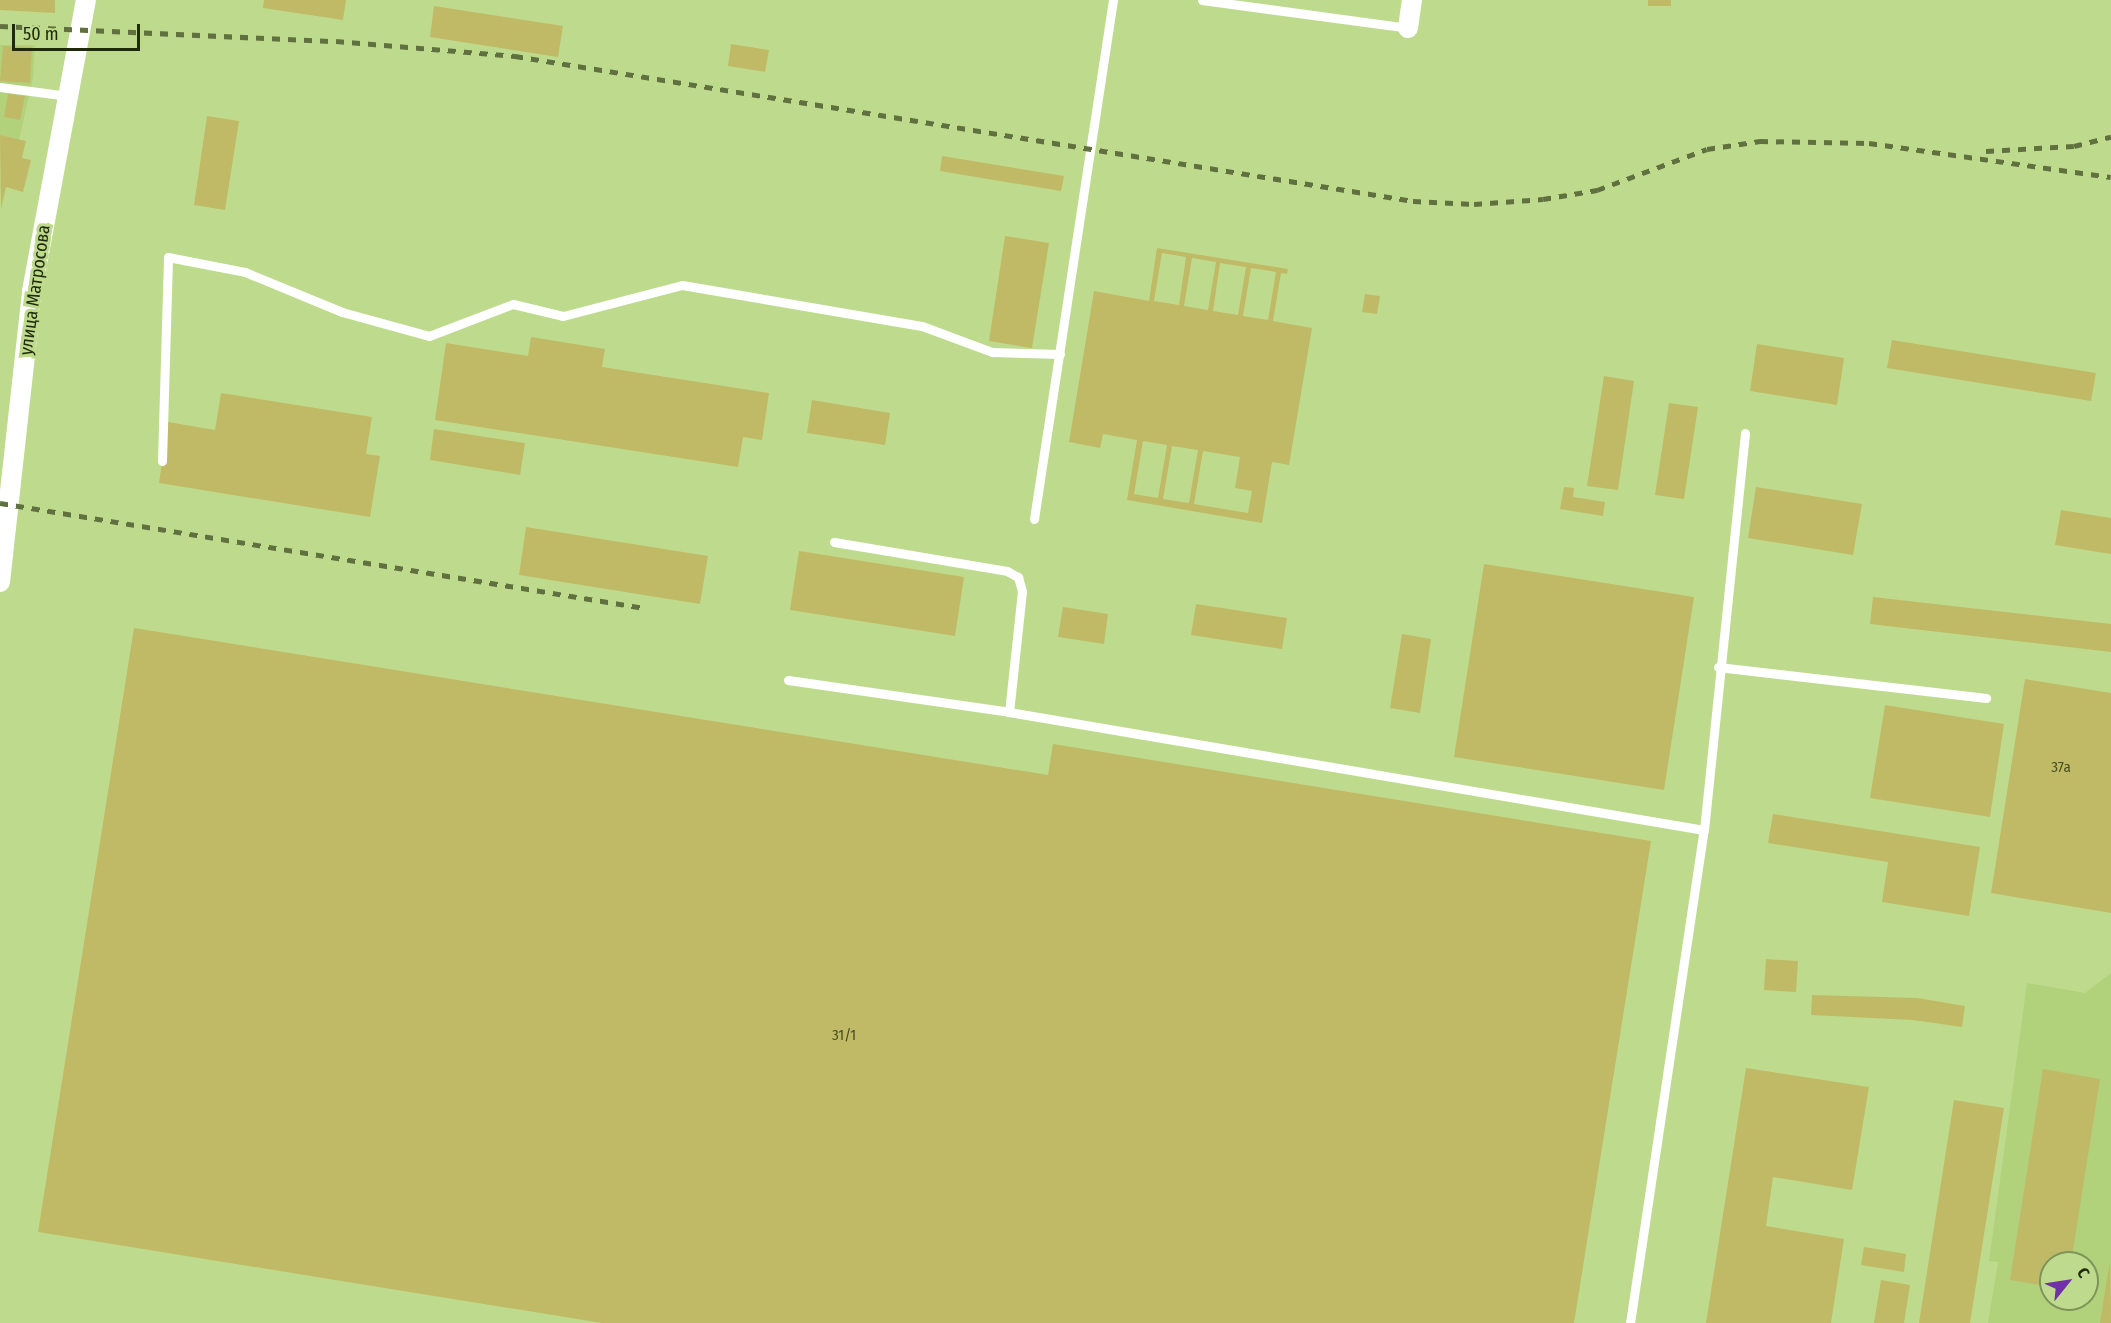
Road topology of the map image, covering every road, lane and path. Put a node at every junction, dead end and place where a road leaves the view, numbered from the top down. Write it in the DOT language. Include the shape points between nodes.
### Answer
graph roads {
  1 [pos="86,0"];
  2 [pos="1113,0"];
  3 [pos="1202,0"];
  4 [pos="1412,0"];
  5 [pos="1408,28"];
  6 [pos="0,87"];
  7 [pos="68,96"];
  8 [pos="1060,354"];
  9 [pos="1744,434"];
  10 [pos="162,461"];
  11 [pos="1034,519"];
  12 [pos="834,542"];
  13 [pos="0,582"];
  14 [pos="1718,667"];
  15 [pos="788,680"];
  16 [pos="1986,698"];
  17 [pos="1009,712"];
  18 [pos="1704,830"];
  19 [pos="1630,1323"];
  1 -- 7 [label="street, улица Матросова"];
  2 -- 8 [label="lane"];
  3 -- 5 [label="lane"];
  4 -- 5 [label="street"];
  6 -- 7 [label="lane"];
  7 -- 13 [label="street, улица Матросова" via="32,291"];
  8 -- 10 [label="lane" via="992,352 922,326 682,285 563,316 513,304 429,336 342,312 245,272 168,257"];
  8 -- 11 [label="lane"];
  9 -- 14 [label="lane"];
  12 -- 17 [label="lane" via="1018,576 1022,591"];
  14 -- 16 [label="lane"];
  14 -- 18 [label="lane"];
  15 -- 17 [label="lane"];
  17 -- 18 [label="lane"];
  18 -- 19 [label="lane"];
}
